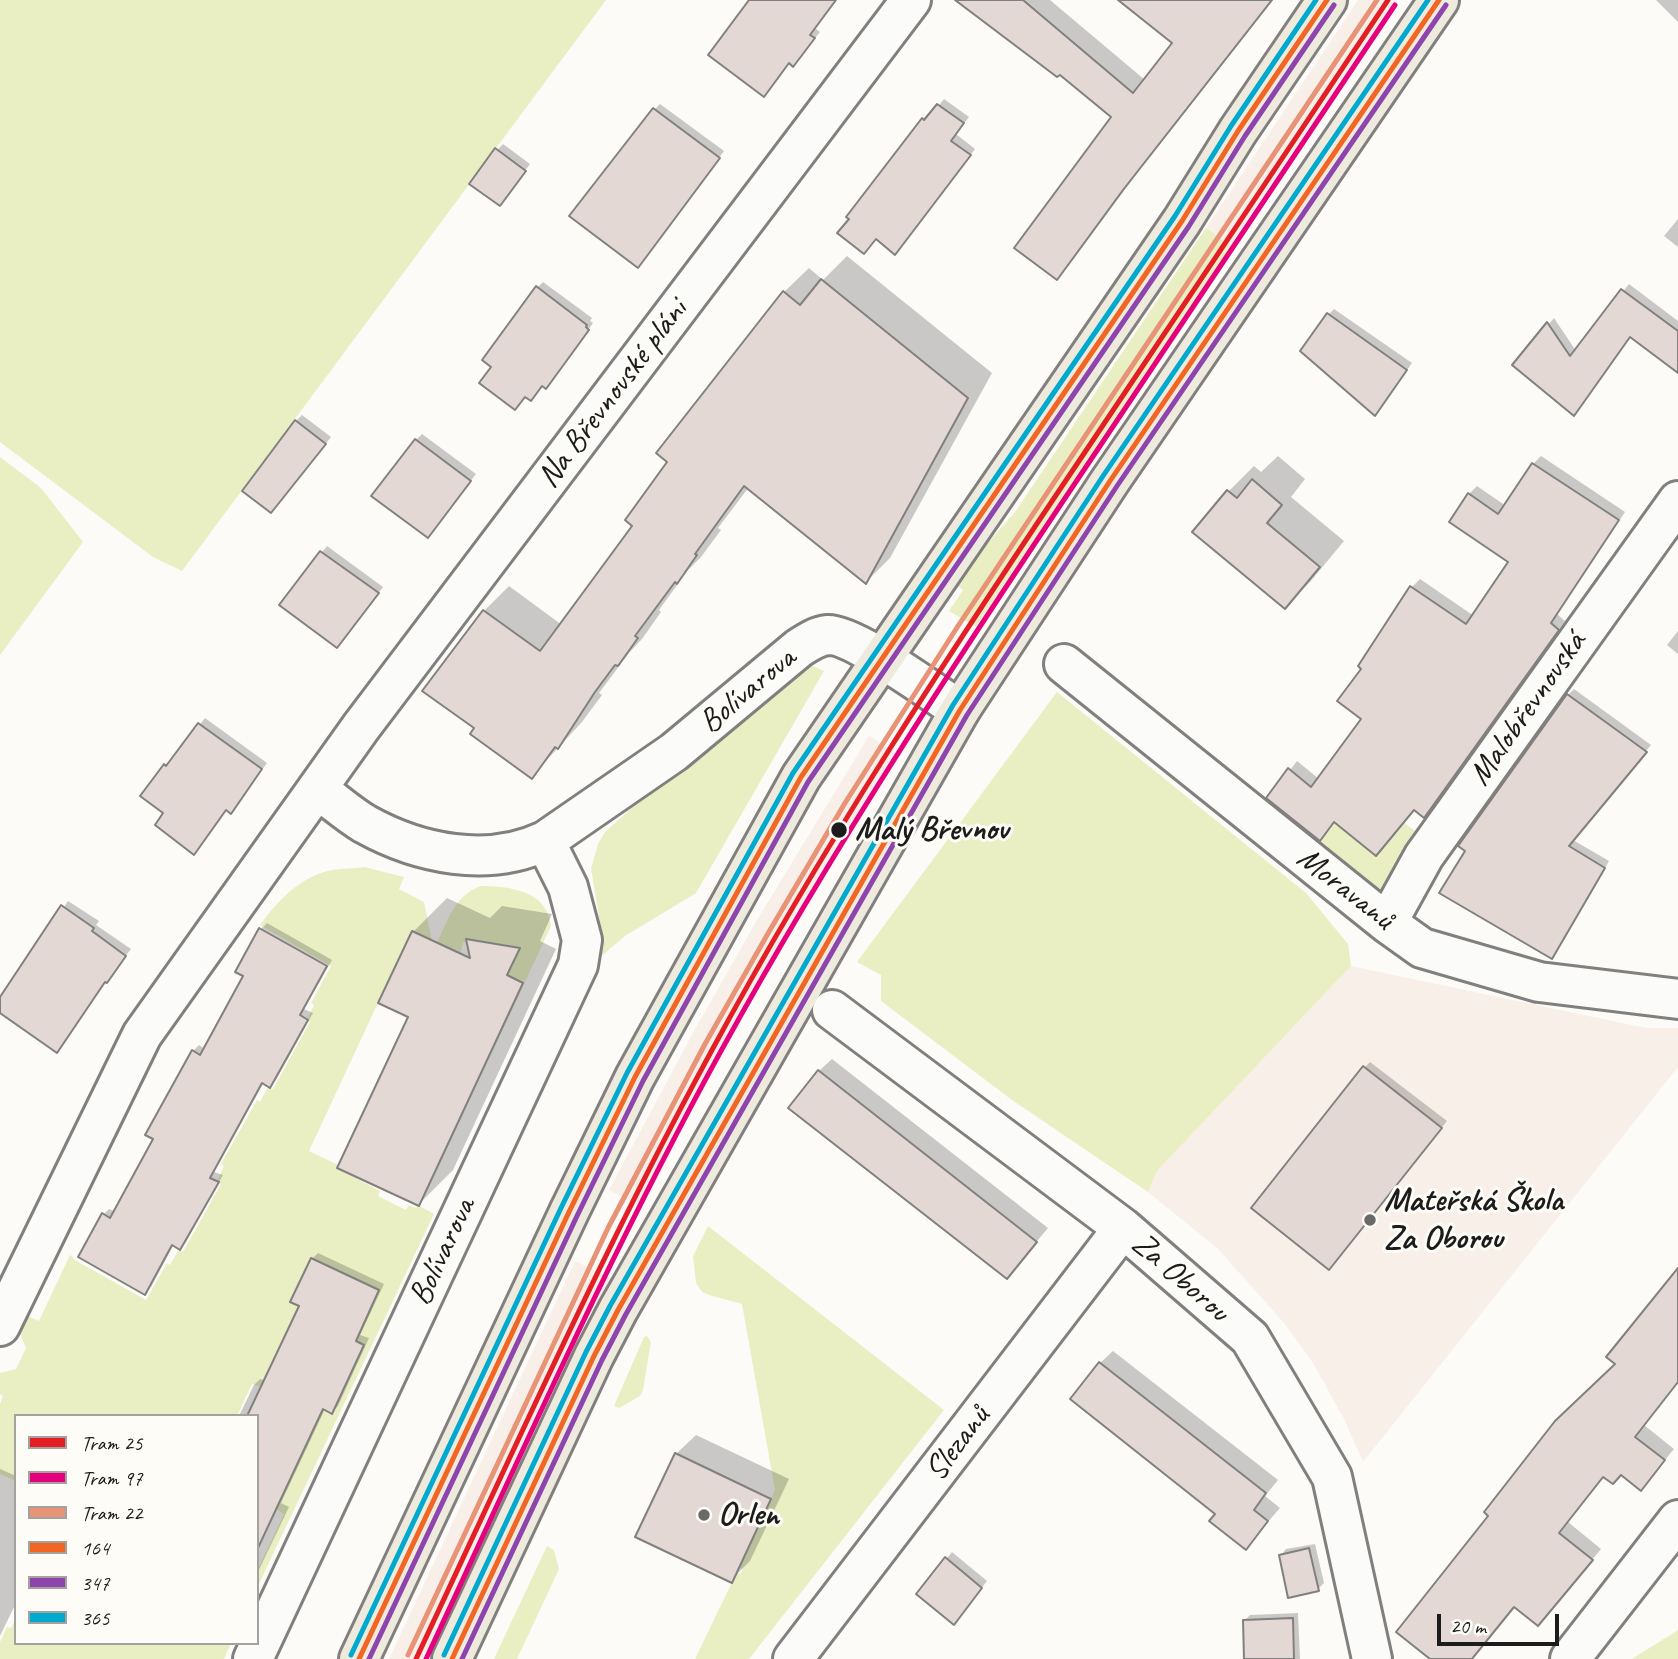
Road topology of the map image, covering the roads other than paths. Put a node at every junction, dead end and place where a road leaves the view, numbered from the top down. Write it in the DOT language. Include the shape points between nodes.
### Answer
graph roads {
  1 [pos="911,0"];
  2 [pos="1327,0"];
  3 [pos="1439,0"];
  4 [pos="1678,500"];
  5 [pos="882,660"];
  6 [pos="1064,664"];
  7 [pos="960,710"];
  8 [pos="317,789"];
  9 [pos="545,841"];
  10 [pos="1387,923"];
  11 [pos="1678,999"];
  12 [pos="832,1010"];
  13 [pos="1123,1228"];
  14 [pos="0,1326"];
  15 [pos="1678,1520"];
  16 [pos="253,1659"];
  17 [pos="359,1659"];
  18 [pos="452,1659"];
  19 [pos="793,1659"];
  20 [pos="1372,1659"];
  21 [pos="1570,1659"];
  1 -- 8 [label="street, Na Břevnovské pláni"];
  2 -- 5 [label="main road"];
  3 -- 7 [label="main road" via="1110,481"];
  4 -- 10 [label="street, Malobřevnovská" via="1424,856"];
  5 -- 7 [label="street, Bolívarova"];
  5 -- 9 [label="street, Bolívarova" via="842,637 812,639 674,752"];
  5 -- 17 [label="main road" via="801,777 635,1077"];
  6 -- 10 [label="street, Moravanů"];
  7 -- 18 [label="main road" via="618,1310"];
  8 -- 9 [label="street, Bolívarova" via="365,823 417,846 450,853 505,855"];
  8 -- 14 [label="street" via="142,1035"];
  9 -- 16 [label="street, Bolívarova" via="568,887 582,940 578,965"];
  10 -- 11 [label="street, Moravanů" via="1422,948 1539,982"];
  12 -- 13 [label="street, Za Oborou"];
  13 -- 19 [label="street, Slezanů"];
  13 -- 20 [label="street, Za Oborou" via="1250,1338 1332,1477"];
  15 -- 21 [label="street"];
}
